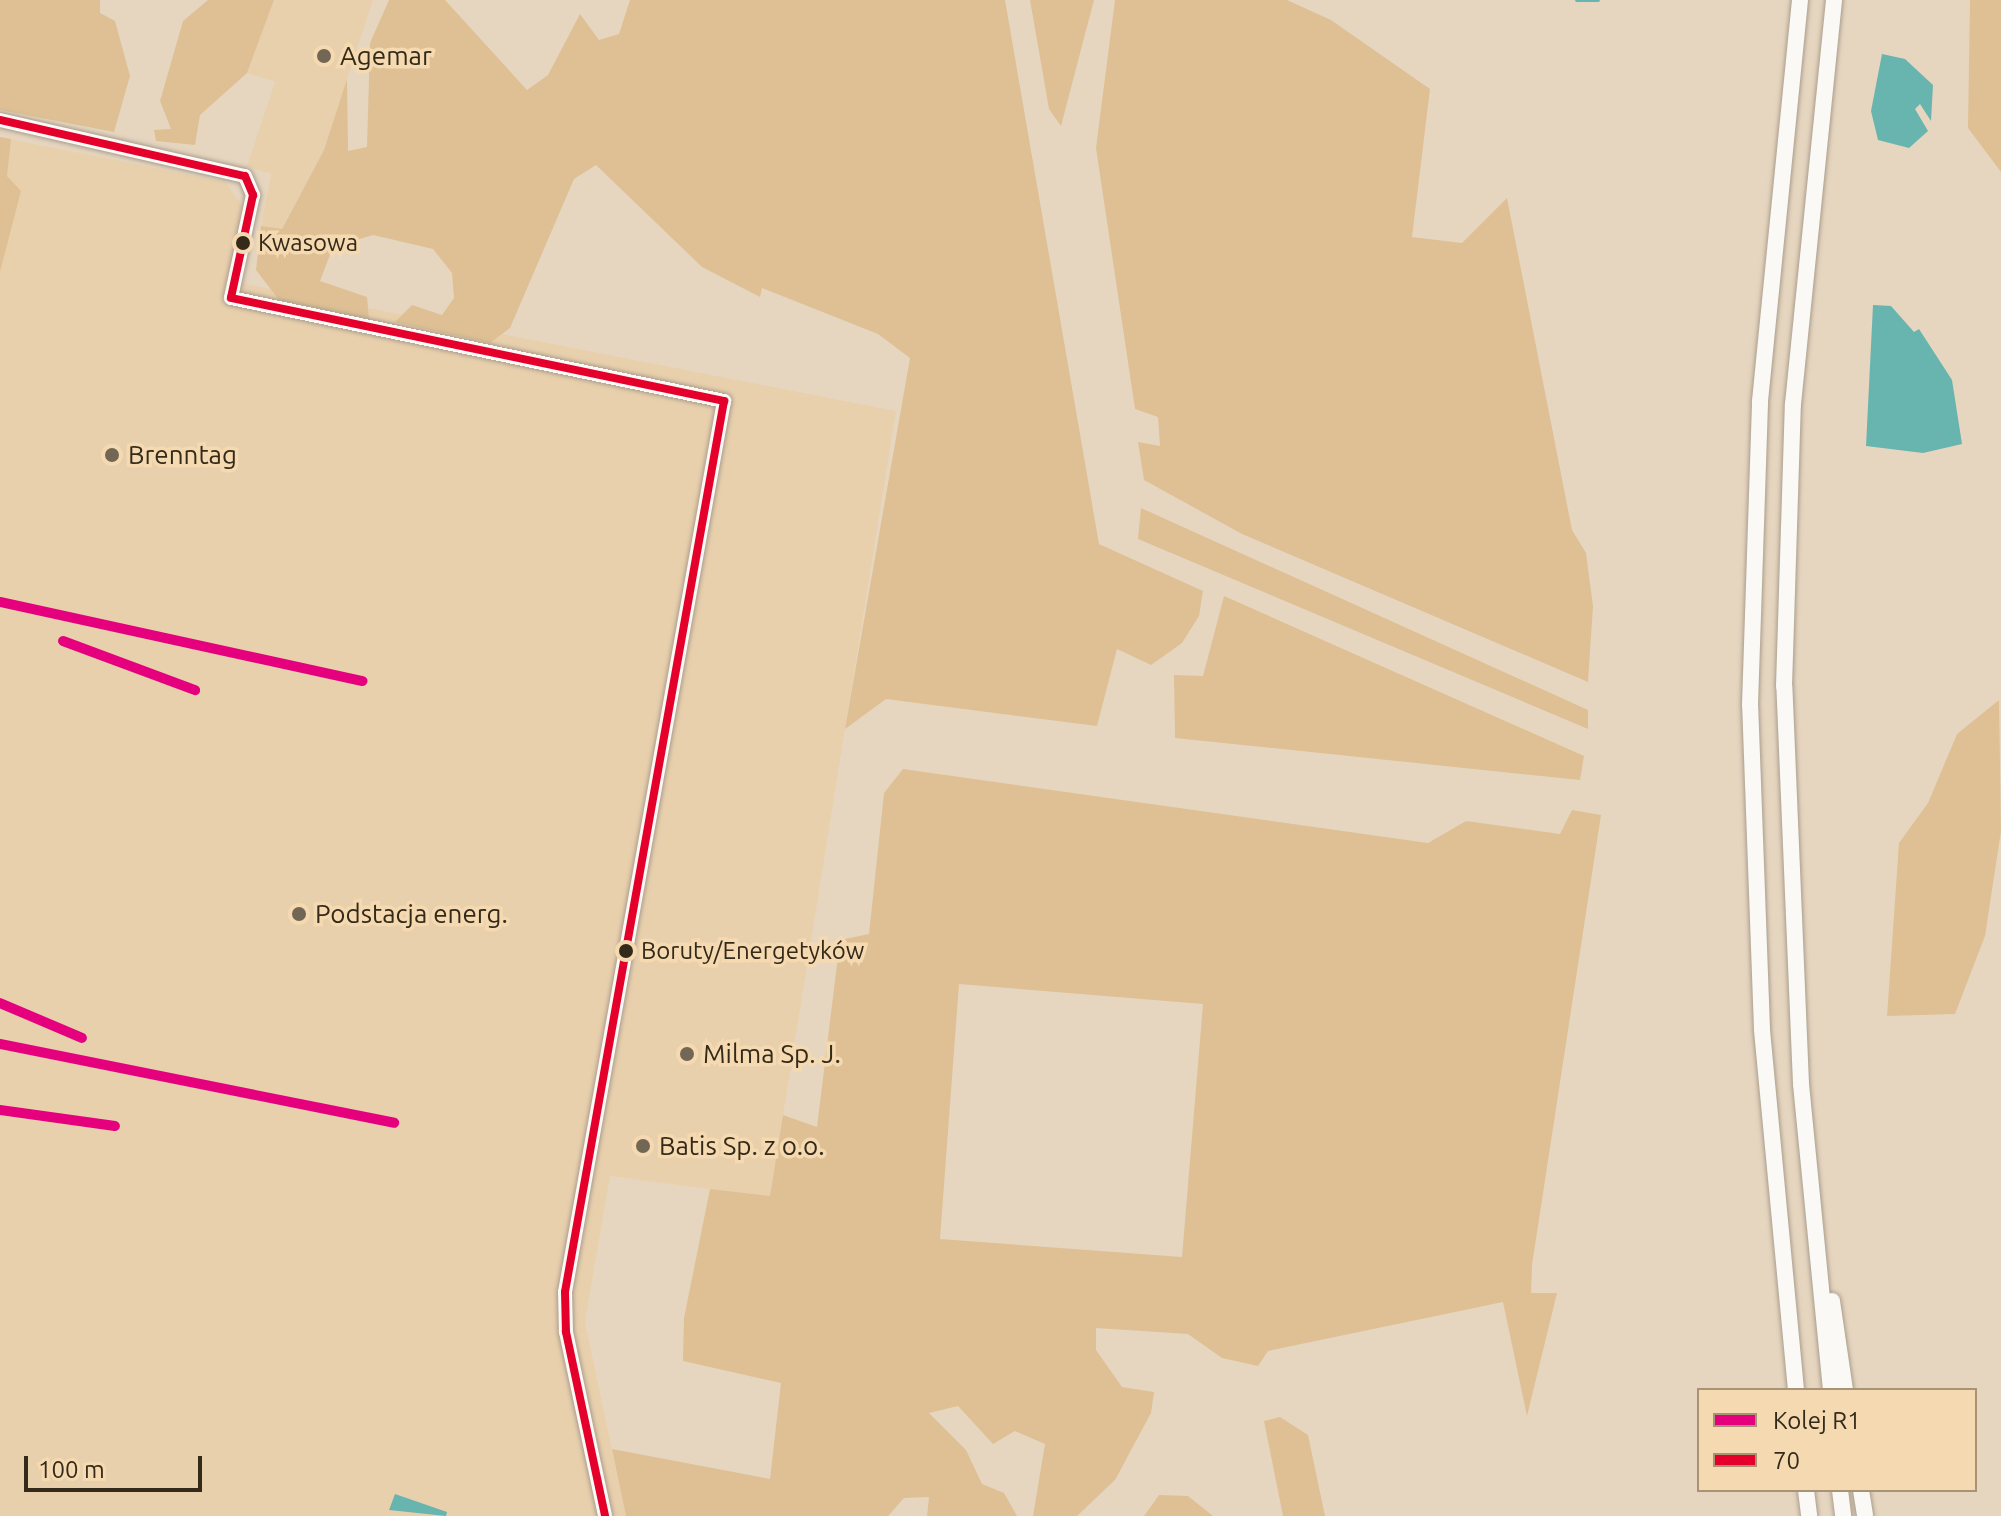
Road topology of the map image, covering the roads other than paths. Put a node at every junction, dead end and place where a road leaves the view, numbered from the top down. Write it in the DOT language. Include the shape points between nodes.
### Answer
graph roads {
  1 [pos="1800,0"];
  2 [pos="1834,0"];
  3 [pos="0,120"];
  4 [pos="1811,1199"];
  5 [pos="1796,1388"];
  6 [pos="1831,1388"];
  7 [pos="1845,1388"];
  8 [pos="1806,1492"];
  9 [pos="1840,1492"];
  10 [pos="1861,1492"];
  11 [pos="605,1516"];
  12 [pos="1809,1516"];
  13 [pos="1843,1516"];
  14 [pos="1865,1516"];
  1 -- 5 [label="highway" via="1760,401 1750,705 1762,1029"];
  2 -- 4 [label="highway" via="1804,250 1786,581 1792,945"];
  3 -- 11 [label="street" via="245,176 253,201 231,298 724,401 565,1292 566,1332"];
  4 -- 6 [label="highway"];
  4 -- 7 [label="highway"];
  8 -- 12 [label="highway"];
  9 -- 13 [label="highway"];
  10 -- 14 [label="highway"];
}
